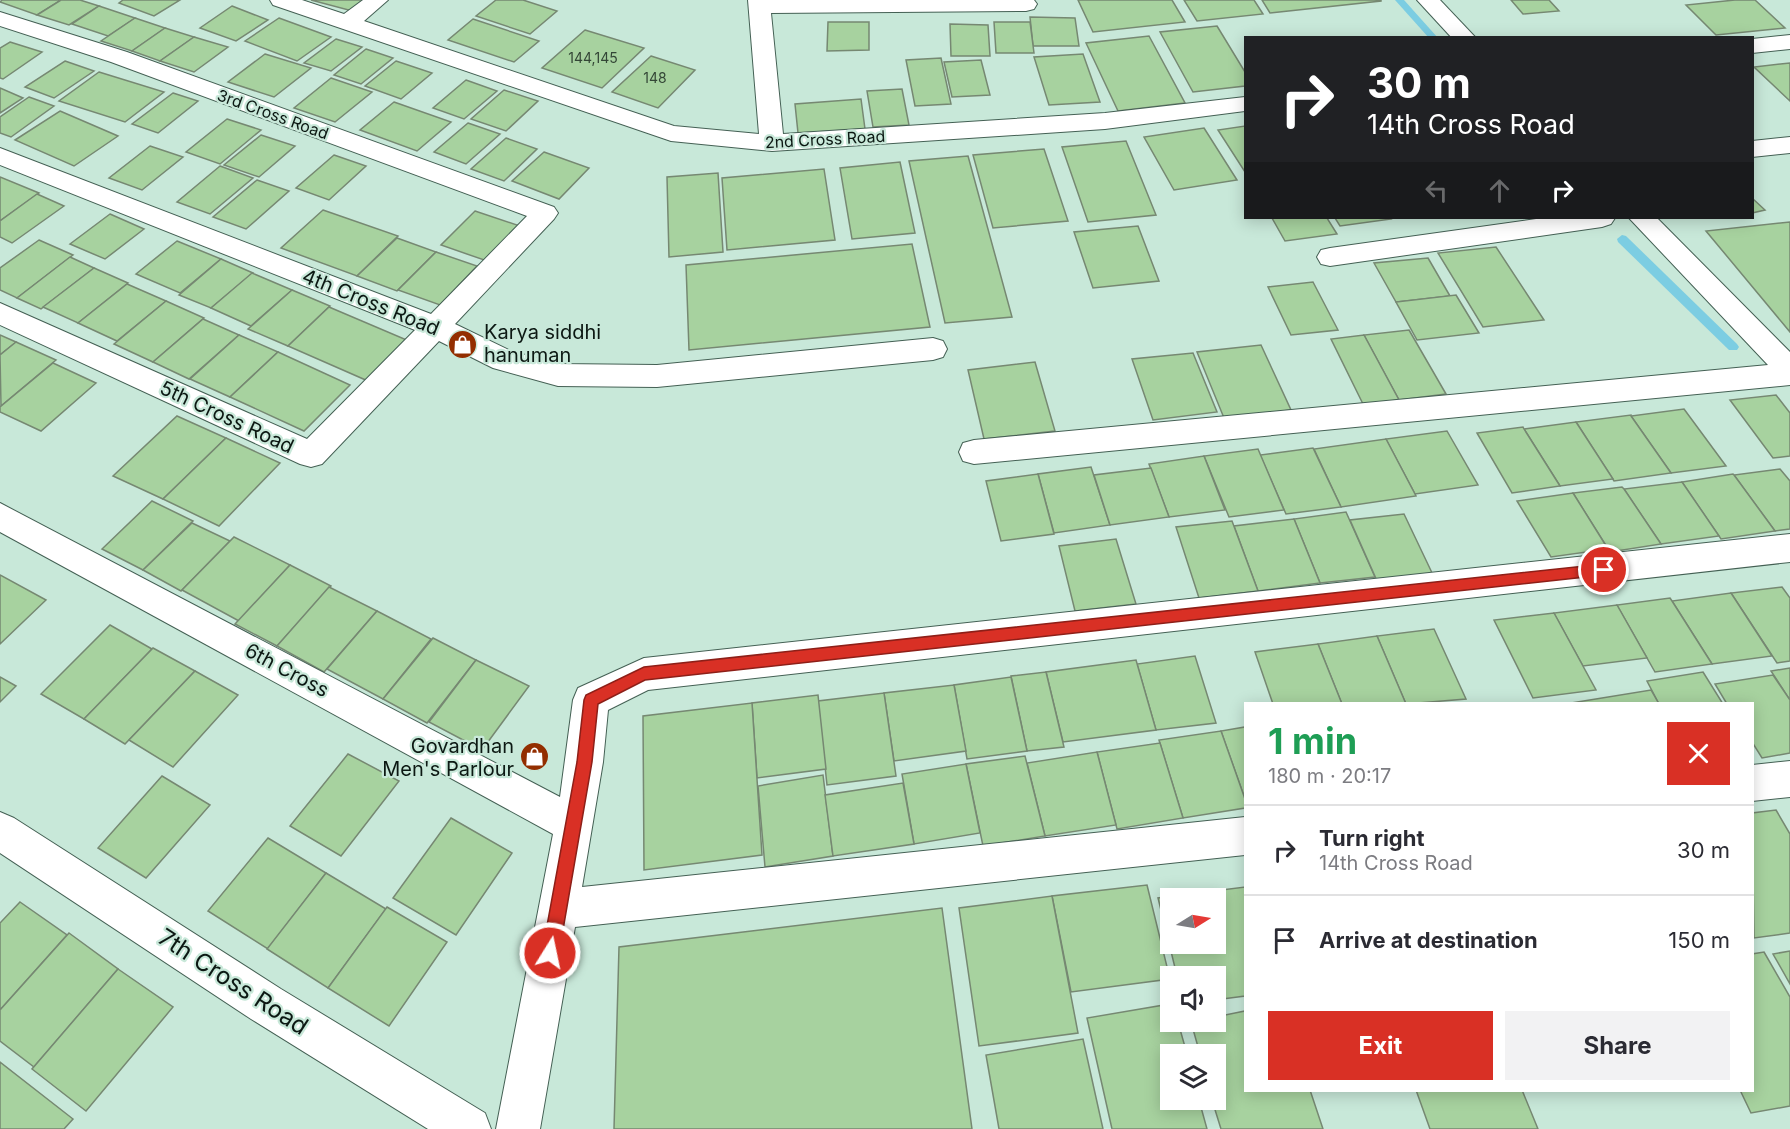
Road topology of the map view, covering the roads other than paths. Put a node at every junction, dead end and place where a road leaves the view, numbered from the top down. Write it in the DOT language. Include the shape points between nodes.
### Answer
graph roads {
  1 [pos="281,0"];
  2 [pos="377,0"];
  3 [pos="1428,0"];
  4 [pos="760,3"];
  5 [pos="1026,4"];
  6 [pos="0,19"];
  7 [pos="347,23"];
  8 [pos="1463,36"];
  9 [pos="1790,42"];
  10 [pos="1754,46"];
  11 [pos="1244,104"];
  12 [pos="772,144"];
  13 [pos="1790,145"];
  14 [pos="1754,149"];
  15 [pos="0,156"];
  16 [pos="545,213"];
  17 [pos="1595,219"];
  18 [pos="1643,219"];
  19 [pos="1330,257"];
  20 [pos="0,313"];
  21 [pos="434,326"];
  22 [pos="933,349"];
  23 [pos="1790,372"];
  24 [pos="974,452"];
  25 [pos="0,516"];
  26 [pos="1790,548"];
  27 [pos="1790,779"];
  28 [pos="1754,783"];
  29 [pos="573,824"];
  30 [pos="0,831"];
  31 [pos="1244,836"];
  32 [pos="558,909"];
  33 [pos="469,1129"];
  34 [pos="518,1129"];
  1 -- 7 [label="street, 2nd Cross Road"];
  2 -- 7 [label="street"];
  3 -- 8 [label="street"];
  4 -- 5 [label="street"];
  4 -- 12 [label="street"];
  6 -- 16 [label="street, 3rd Cross Road" via="119,57"];
  7 -- 12 [label="street, 2nd Cross Road" via="671,133"];
  9 -- 10 [label="street"];
  11 -- 12 [label="street, 2nd Cross Road" via="1105,121"];
  13 -- 14 [label="street"];
  15 -- 21 [label="street, 4th Cross Road"];
  16 -- 21 [label="street, 5th Cross Road"];
  17 -- 19 [label="street"];
  18 -- 23 [label="street"];
  20 -- 21 [label="street, 5th Cross Road" via="311,455"];
  21 -- 22 [label="street, 4th Cross Road" via="503,360 558,375 657,376"];
  23 -- 24 [label="street"];
  25 -- 29 [label="street, 6th Cross"];
  26 -- 29 [label="street" via="644,674 591,700"];
  27 -- 28 [label="street"];
  29 -- 32 [label="street"];
  30 -- 33 [label="street, 7th Cross Road" via="266,1004"];
  31 -- 32 [label="street"];
  32 -- 34 [label="street"];
}
